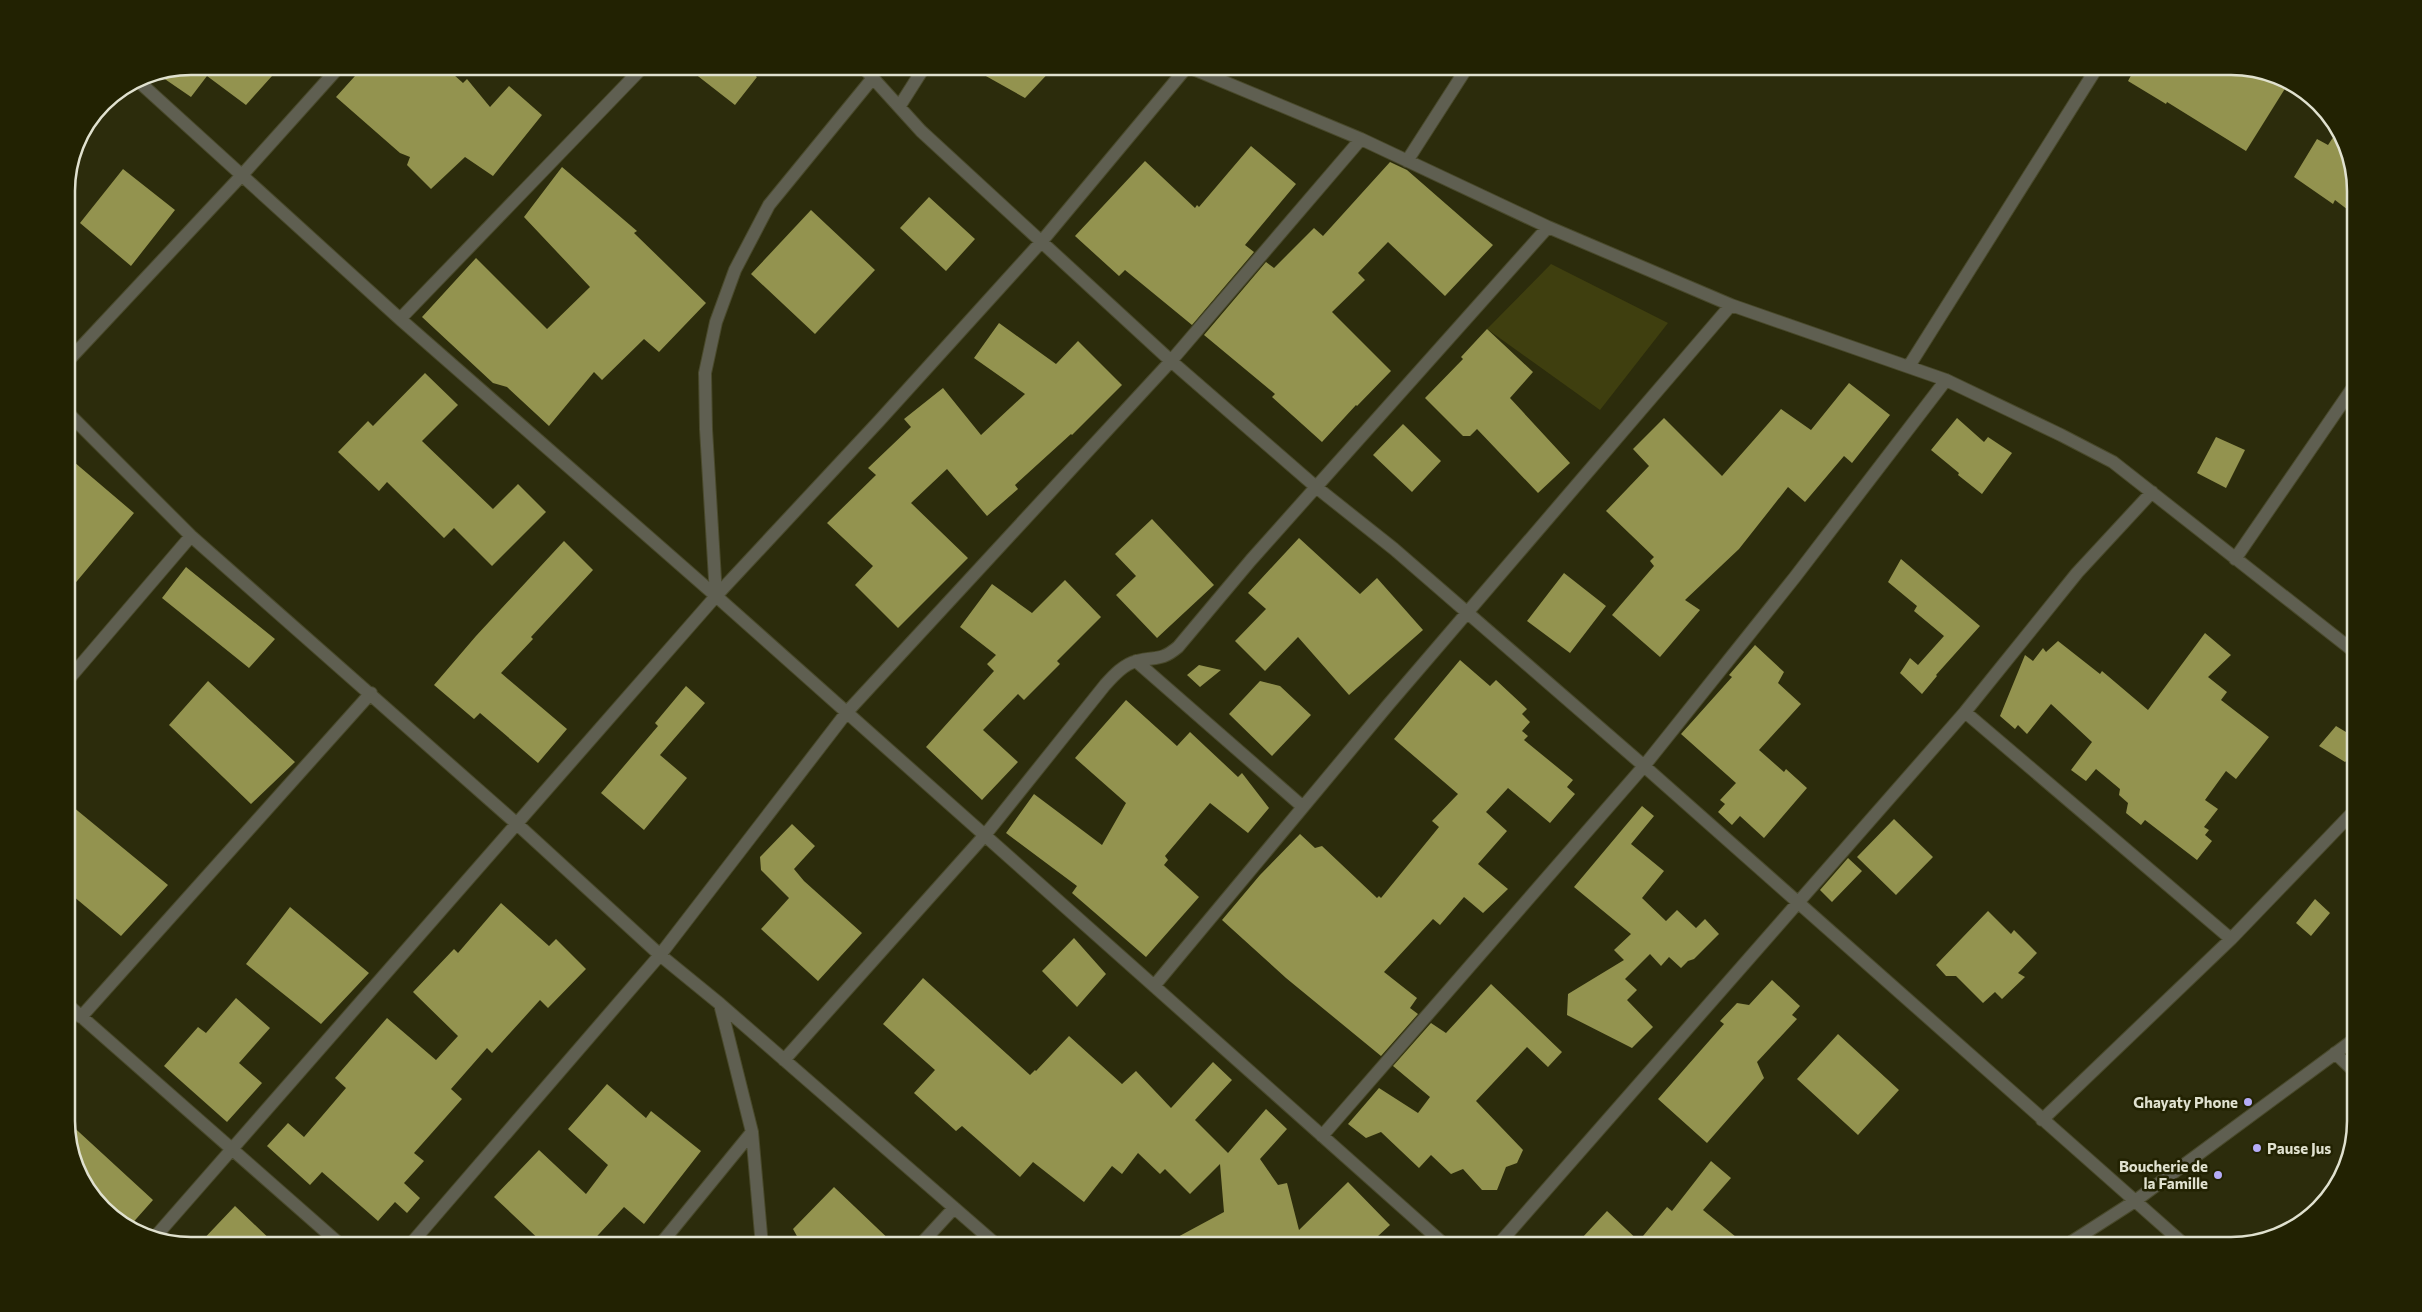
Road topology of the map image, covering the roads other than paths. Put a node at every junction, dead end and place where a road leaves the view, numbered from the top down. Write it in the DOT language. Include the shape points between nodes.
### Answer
graph roads {
  1 [pos="332,75"];
  2 [pos="635,75"];
  3 [pos="869,75"];
  4 [pos="919,75"];
  5 [pos="1180,75"];
  6 [pos="1206,75"];
  7 [pos="1462,75"];
  8 [pos="2092,75"];
  9 [pos="872,79"];
  10 [pos="143,86"];
  11 [pos="899,107"];
  12 [pos="1361,139"];
  13 [pos="1407,161"];
  14 [pos="243,174"];
  15 [pos="1548,227"];
  16 [pos="1042,241"];
  17 [pos="1731,305"];
  18 [pos="400,319"];
  19 [pos="75,352"];
  20 [pos="1171,361"];
  21 [pos="1909,366"];
  22 [pos="1946,380"];
  23 [pos="2347,395"];
  24 [pos="75,421"];
  25 [pos="1316,487"];
  26 [pos="2152,492"];
  27 [pos="191,536"];
  28 [pos="2235,559"];
  29 [pos="716,596"];
  30 [pos="1467,612"];
  31 [pos="2347,646"];
  32 [pos="1136,661"];
  33 [pos="75,671"];
  34 [pos="371,694"];
  35 [pos="847,712"];
  36 [pos="1965,712"];
  37 [pos="1644,766"];
  38 [pos="1302,807"];
  39 [pos="2347,818"];
  40 [pos="517,824"];
  41 [pos="985,835"];
  42 [pos="1798,903"];
  43 [pos="2231,939"];
  44 [pos="660,955"];
  45 [pos="1154,986"];
  46 [pos="720,1004"];
  47 [pos="75,1012"];
  48 [pos="81,1017"];
  49 [pos="2347,1044"];
  50 [pos="2334,1053"];
  51 [pos="784,1060"];
  52 [pos="2347,1064"];
  53 [pos="2042,1120"];
  54 [pos="752,1132"];
  55 [pos="1322,1136"];
  56 [pos="232,1149"];
  57 [pos="2135,1201"];
  58 [pos="954,1208"];
  59 [pos="159,1232"];
  60 [pos="332,1237"];
  61 [pos="417,1237"];
  62 [pos="666,1237"];
  63 [pos="761,1237"];
  64 [pos="927,1237"];
  65 [pos="988,1237"];
  66 [pos="1436,1237"];
  67 [pos="1505,1237"];
  68 [pos="2079,1237"];
  69 [pos="2176,1237"];
  1 -- 14 [label="street"];
  2 -- 18 [label="street"];
  3 -- 9 [label="street"];
  4 -- 11 [label="street"];
  5 -- 16 [label="street"];
  6 -- 12 [label="street"];
  7 -- 13 [label="street"];
  8 -- 21 [label="street"];
  9 -- 11 [label="street"];
  9 -- 29 [label="street" via="769,205 735,270 716,322 705,373"];
  10 -- 14 [label="street"];
  11 -- 16 [label="street"];
  12 -- 13 [label="street"];
  12 -- 20 [label="street"];
  13 -- 15 [label="street"];
  14 -- 18 [label="street"];
  14 -- 19 [label="street"];
  15 -- 17 [label="street"];
  15 -- 25 [label="street"];
  16 -- 20 [label="street"];
  16 -- 29 [label="street"];
  17 -- 21 [label="street"];
  17 -- 30 [label="street"];
  18 -- 29 [label="street"];
  20 -- 25 [label="street"];
  20 -- 35 [label="street"];
  21 -- 22 [label="street"];
  22 -- 26 [label="street" via="2113,462"];
  22 -- 37 [label="street"];
  23 -- 28 [label="street"];
  24 -- 27 [label="street"];
  25 -- 30 [label="street"];
  25 -- 32 [label="street" via="1178,647 1166,657"];
  26 -- 28 [label="street"];
  26 -- 36 [label="street" via="2077,573"];
  27 -- 33 [label="street"];
  27 -- 34 [label="street"];
  28 -- 31 [label="street"];
  29 -- 35 [label="street"];
  29 -- 40 [label="street"];
  30 -- 37 [label="street"];
  30 -- 38 [label="street"];
  32 -- 38 [label="street"];
  32 -- 41 [label="street" via="1118,671 1105,685"];
  34 -- 40 [label="street"];
  34 -- 48 [label="street"];
  35 -- 41 [label="street"];
  35 -- 44 [label="street"];
  36 -- 42 [label="street"];
  36 -- 43 [label="street"];
  37 -- 42 [label="street"];
  37 -- 55 [label="street"];
  38 -- 45 [label="street"];
  39 -- 43 [label="street"];
  40 -- 44 [label="street"];
  40 -- 56 [label="street"];
  41 -- 45 [label="street"];
  41 -- 51 [label="street"];
  42 -- 53 [label="street"];
  42 -- 67 [label="street"];
  43 -- 53 [label="street"];
  44 -- 46 [label="street"];
  44 -- 61 [label="street"];
  45 -- 55 [label="street"];
  46 -- 51 [label="street"];
  46 -- 54 [label="street"];
  47 -- 48 [label="street"];
  48 -- 56 [label="street"];
  49 -- 50 [label="street"];
  50 -- 52 [label="street"];
  50 -- 57 [label="street"];
  51 -- 58 [label="street"];
  53 -- 57 [label="street"];
  54 -- 62 [label="street"];
  54 -- 63 [label="street"];
  55 -- 66 [label="street"];
  56 -- 59 [label="street"];
  56 -- 60 [label="street"];
  57 -- 68 [label="street"];
  57 -- 69 [label="street"];
  58 -- 64 [label="street"];
  58 -- 65 [label="street"];
}
